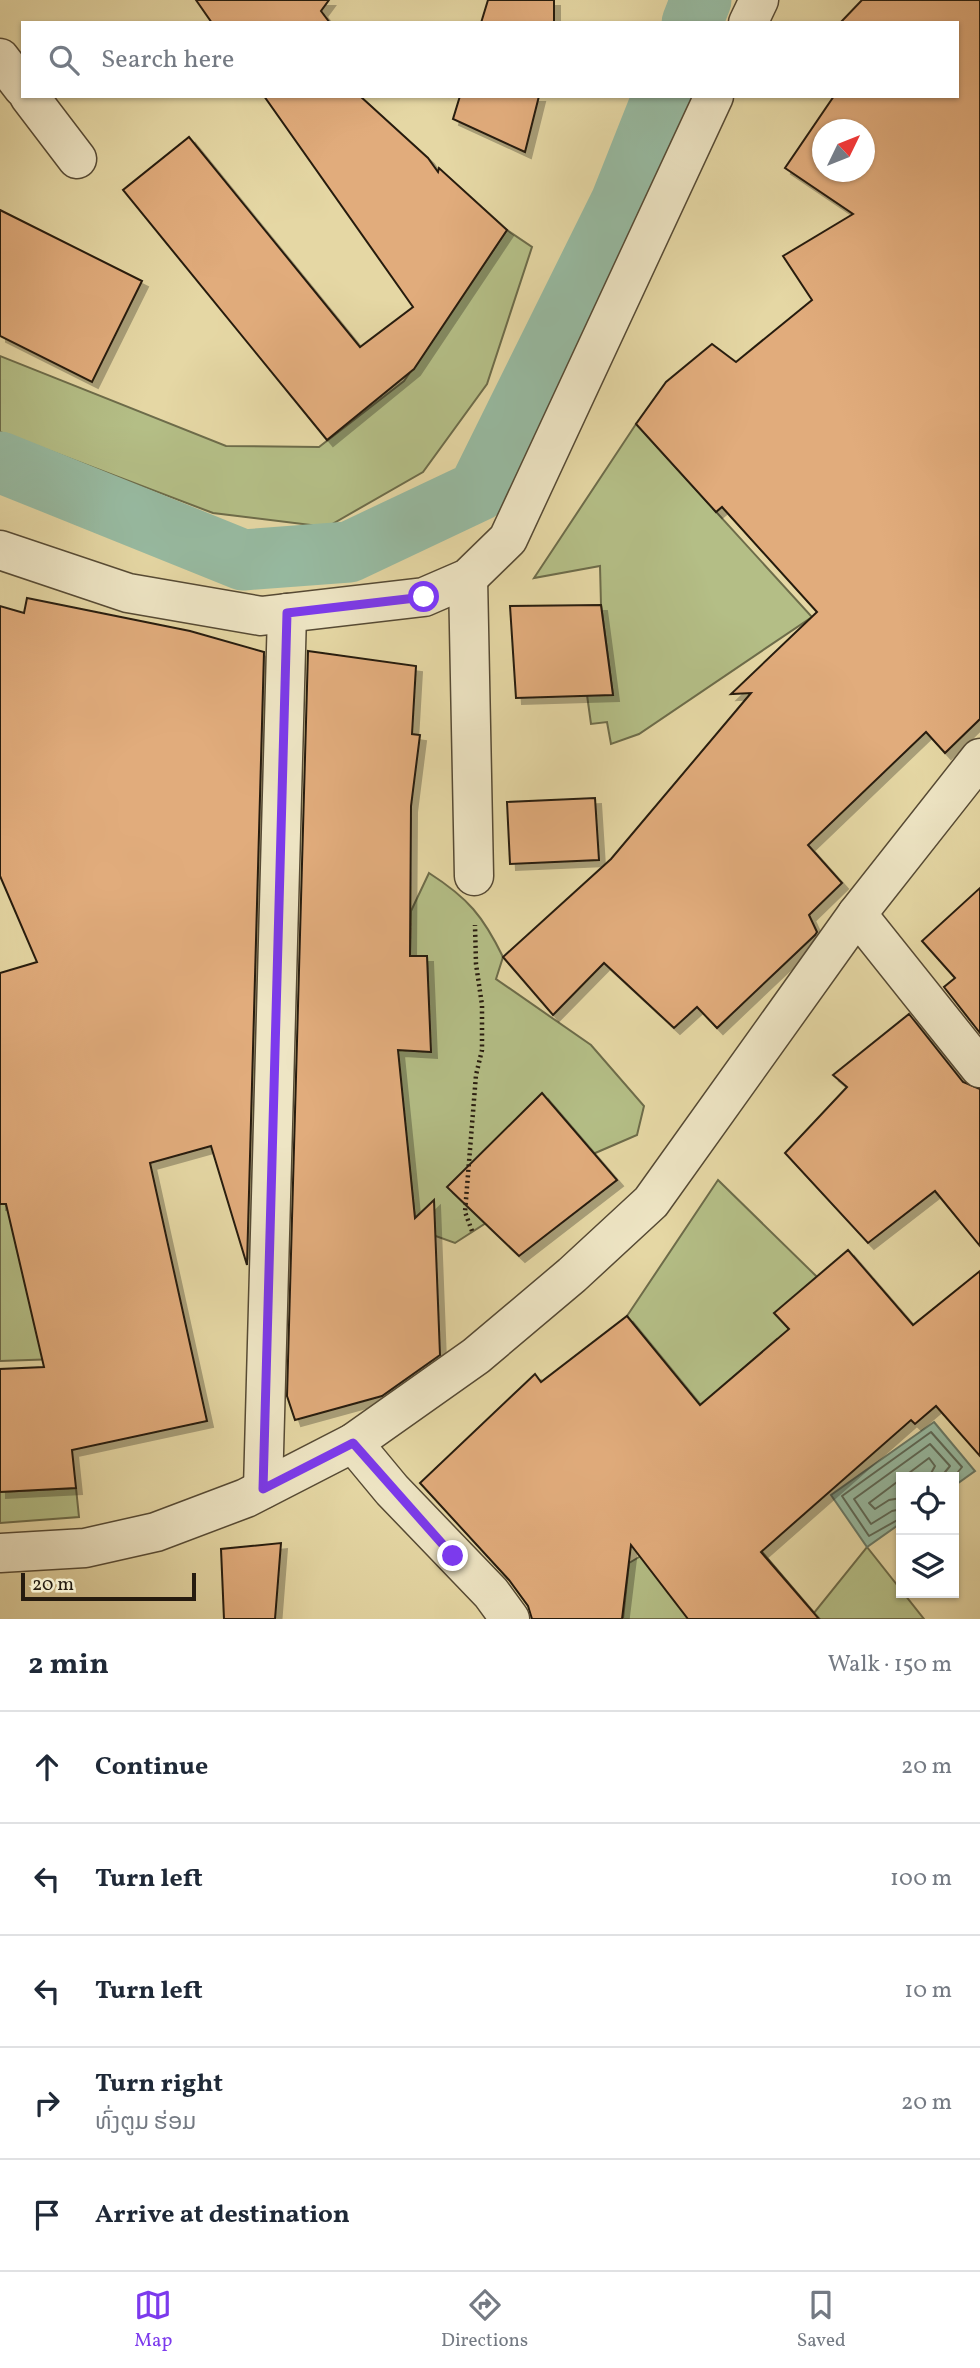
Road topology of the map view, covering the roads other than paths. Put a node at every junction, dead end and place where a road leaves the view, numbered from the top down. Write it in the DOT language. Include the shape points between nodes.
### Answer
graph roads {
  1 [pos="759,0"];
  2 [pos="749,21"];
  3 [pos="0,58"];
  4 [pos="21,85"];
  5 [pos="31,98"];
  6 [pos="713,98"];
  7 [pos="77,159"];
  8 [pos="0,550"];
  9 [pos="468,578"];
  10 [pos="287,613"];
  11 [pos="980,758"];
  12 [pos="474,876"];
  13 [pos="857,914"];
  14 [pos="980,1068"];
  15 [pos="353,1443"];
  16 [pos="263,1489"];
  17 [pos="0,1553"];
  18 [pos="510,1619"];
  1 -- 2 [label="street"];
  3 -- 4 [label="street"];
  5 -- 7 [label="street"];
  6 -- 9 [label="street" via="508,539"];
  8 -- 10 [label="street" via="128,593 261,616"];
  9 -- 10 [label="street" via="424,597"];
  9 -- 12 [label="street"];
  10 -- 16 [label="street"];
  11 -- 13 [label="street"];
  13 -- 14 [label="street"];
  13 -- 15 [label="street" via="651,1202 476,1356"];
  15 -- 16 [label="street"];
  15 -- 18 [label="street"];
  16 -- 17 [label="street" via="156,1532 85,1548"];
}
